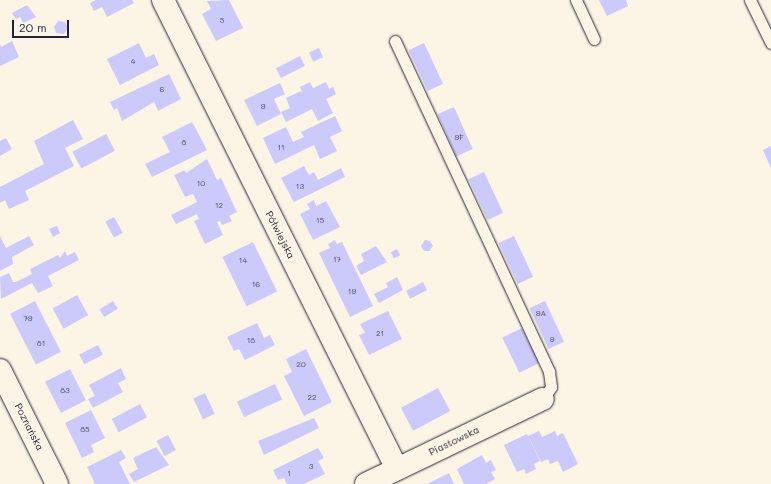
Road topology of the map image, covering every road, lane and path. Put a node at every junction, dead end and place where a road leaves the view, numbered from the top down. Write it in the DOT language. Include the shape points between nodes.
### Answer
graph roads {
  1 [pos="163,0"];
  2 [pos="576,0"];
  3 [pos="750,0"];
  4 [pos="594,39"];
  5 [pos="395,41"];
  6 [pos="771,43"];
  7 [pos="0,370"];
  8 [pos="543,399"];
  9 [pos="397,469"];
  10 [pos="56,484"];
  11 [pos="366,484"];
  1 -- 9 [label="street, Półwiejska"];
  2 -- 4 [label="lane"];
  3 -- 6 [label="lane"];
  5 -- 8 [label="lane" via="549,372 551,387"];
  7 -- 10 [label="street, Poznańska"];
  8 -- 9 [label="street, Piastowska"];
  9 -- 11 [label="street, Piastowska"];
}
